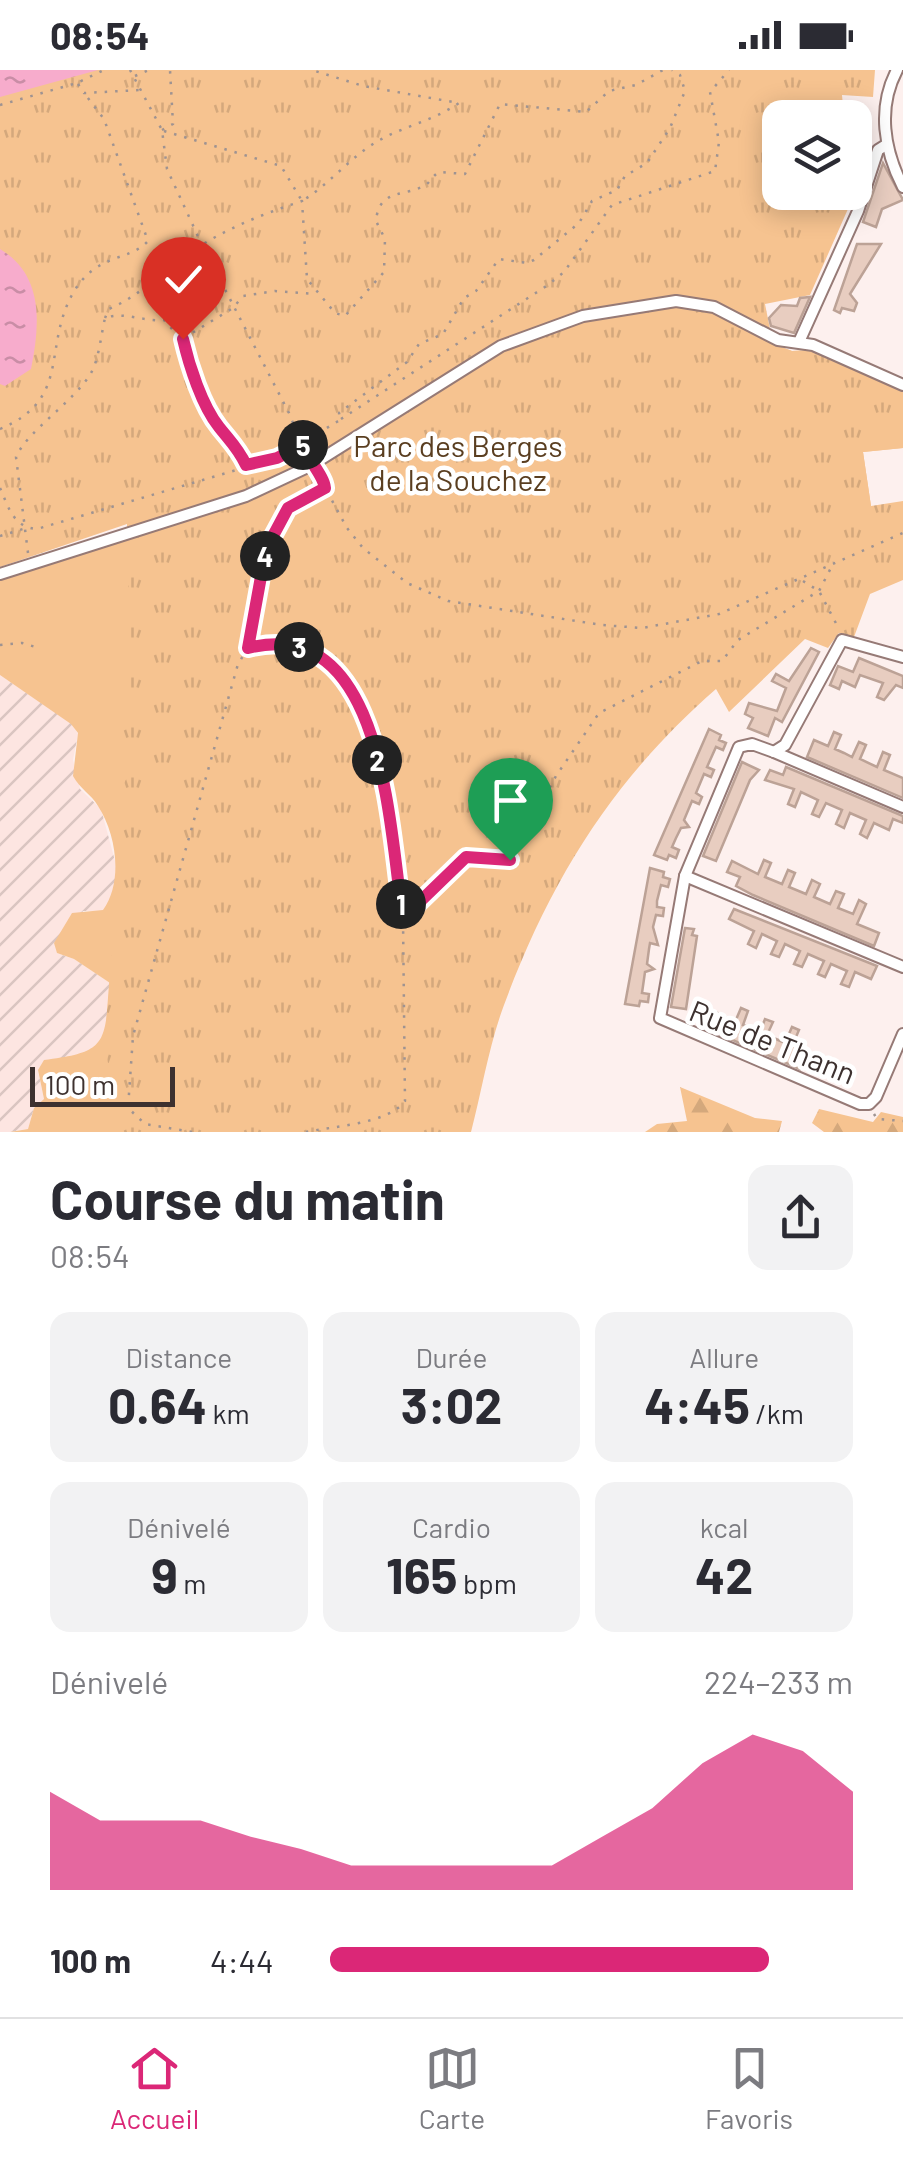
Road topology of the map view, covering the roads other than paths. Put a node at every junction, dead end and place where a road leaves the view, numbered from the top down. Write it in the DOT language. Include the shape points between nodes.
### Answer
graph roads {
  1 [pos="897,70"];
  2 [pos="886,144"];
  3 [pos="903,187"];
  4 [pos="799,342"];
  5 [pos="903,385"];
  6 [pos="0,574"];
  7 [pos="903,658"];
  8 [pos="774,752"];
  9 [pos="903,807"];
  10 [pos="685,876"];
  11 [pos="903,968"];
  12 [pos="903,1034"];
  1 -- 2 [label="street" via="888,93"];
  2 -- 3 [label="street"];
  2 -- 4 [label="street"];
  4 -- 5 [label="street"];
  4 -- 6 [label="street" via="778,340 736,316 693,303 583,316 501,346 310,466 246,496"];
  7 -- 8 [label="street" via="842,640 785,745"];
  8 -- 9 [label="street"];
  8 -- 10 [label="street" via="739,747"];
  10 -- 11 [label="street"];
  10 -- 12 [label="street, Rue de Thann" via="660,1018 869,1104"];
}
